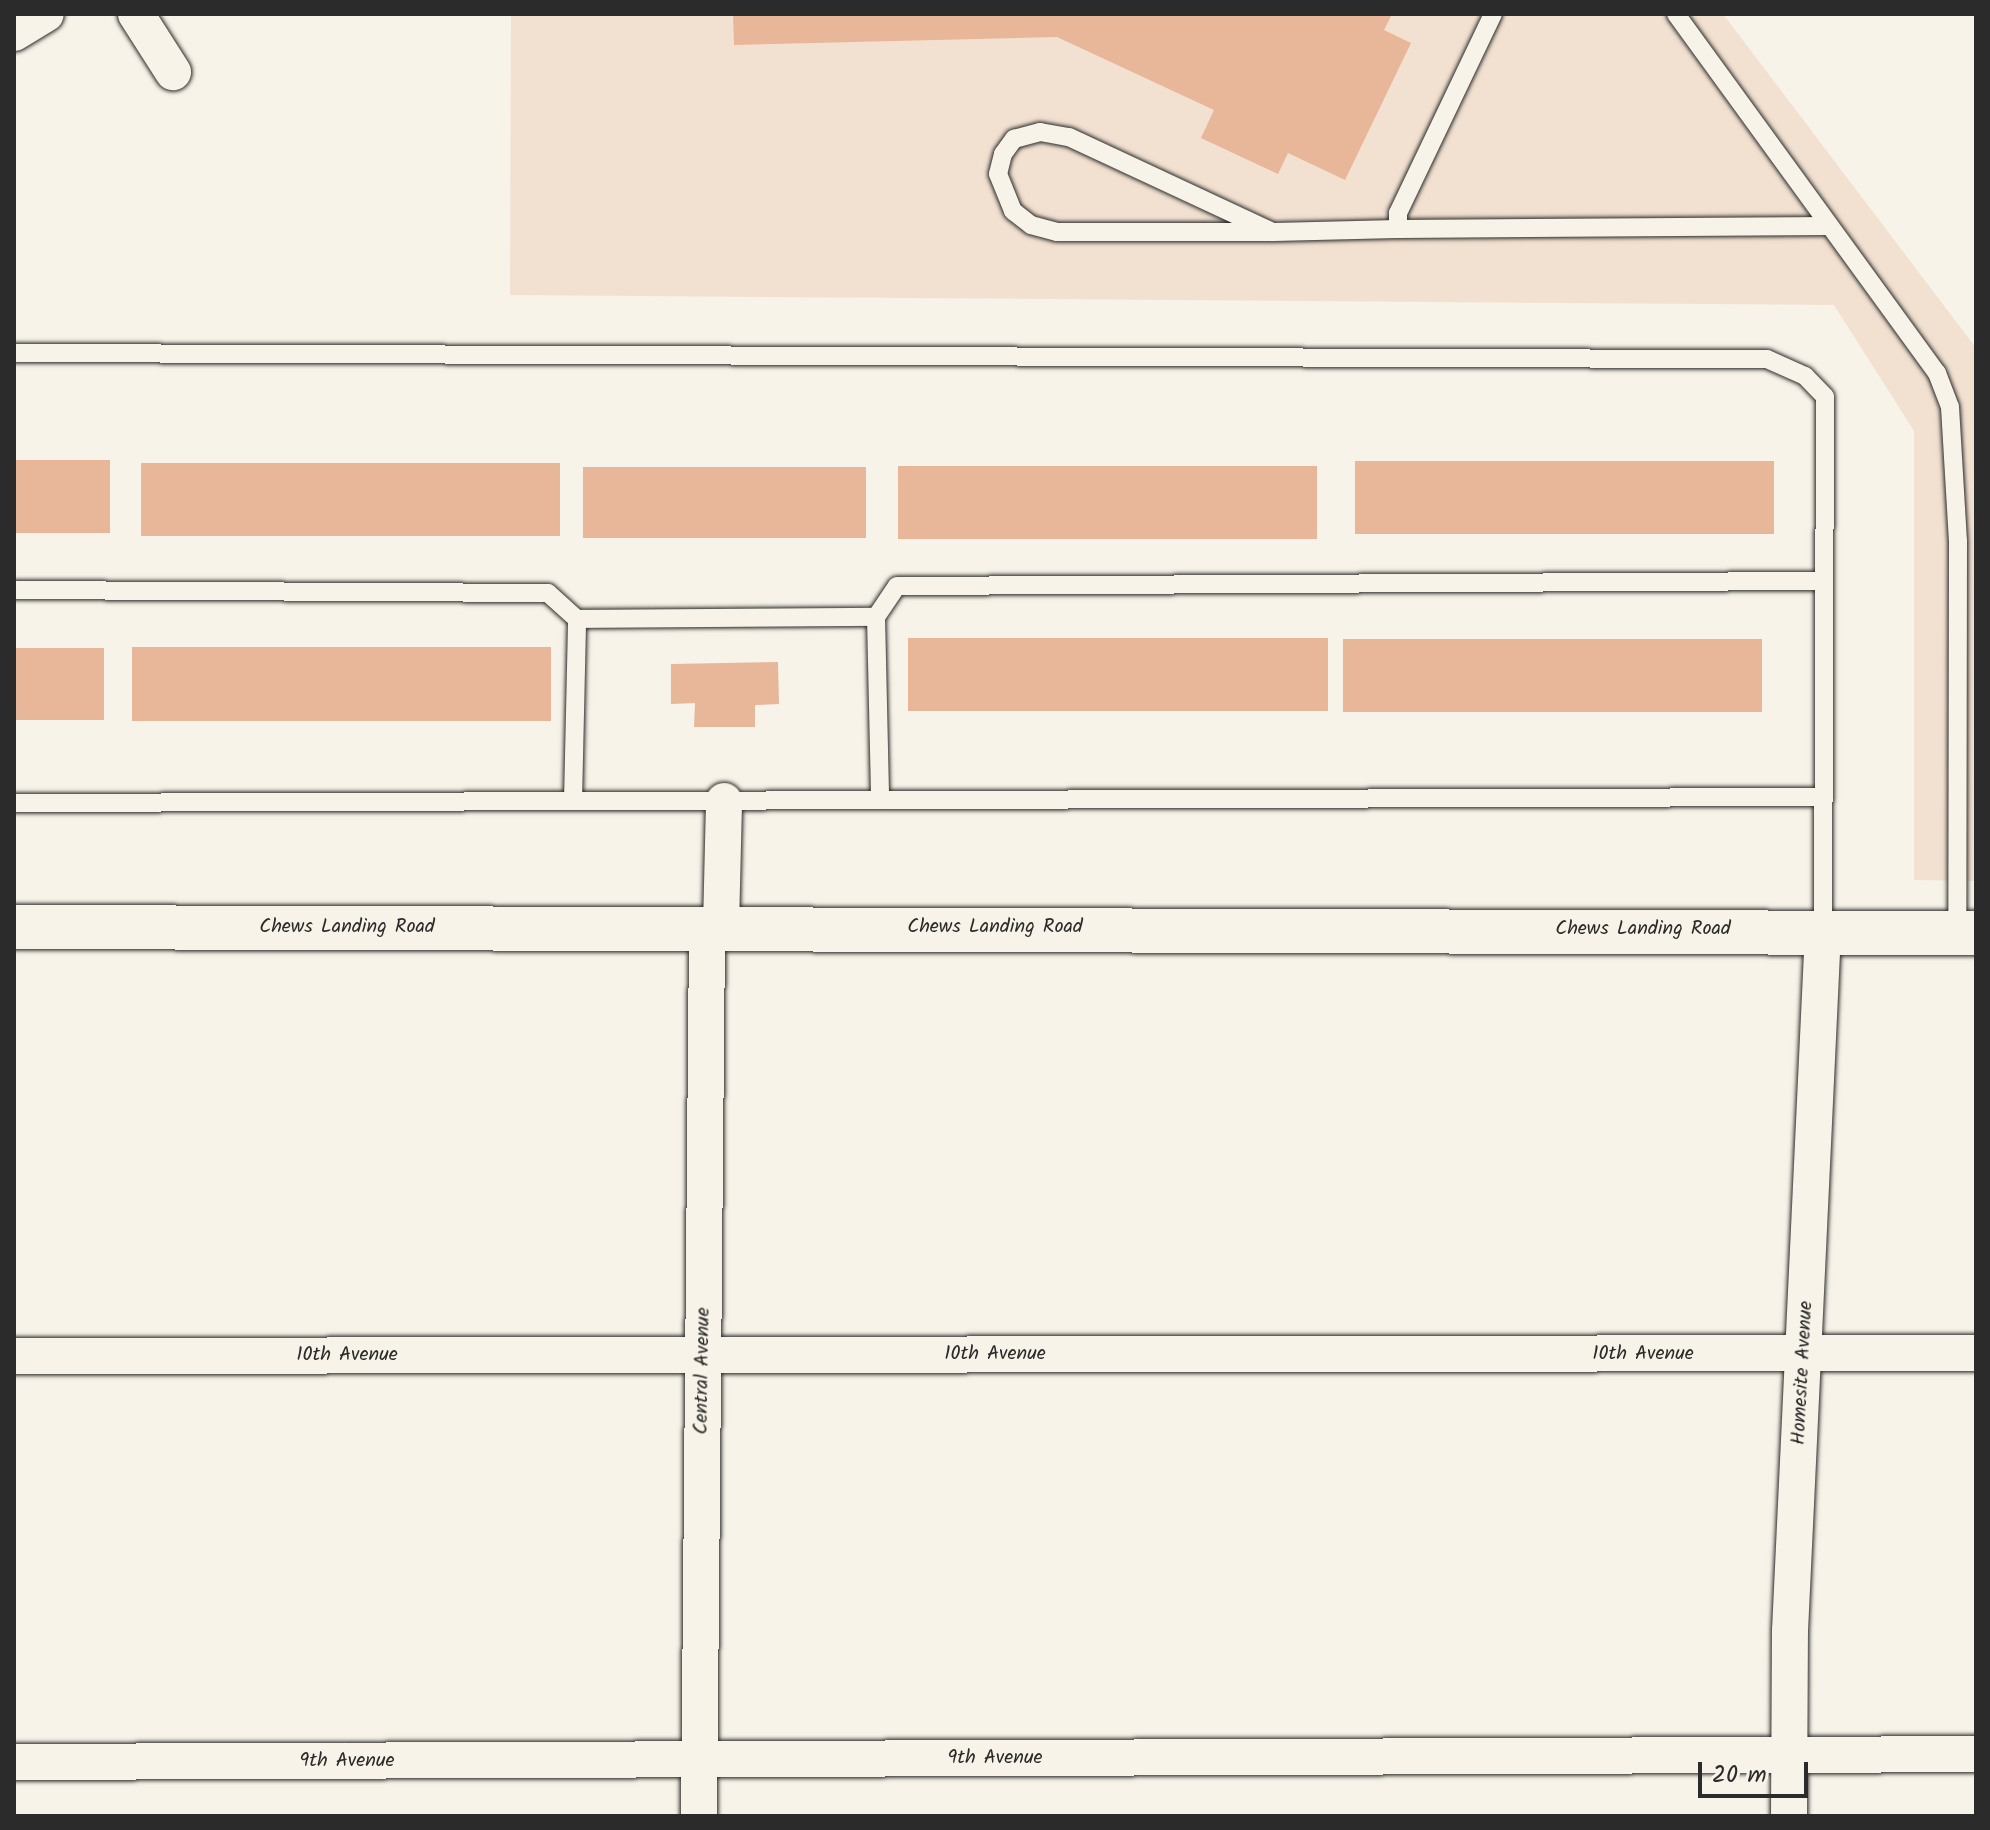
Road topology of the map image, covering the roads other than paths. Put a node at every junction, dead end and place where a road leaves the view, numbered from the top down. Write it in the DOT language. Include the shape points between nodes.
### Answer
graph roads {
  1 [pos="46,14"];
  2 [pos="136,14"];
  3 [pos="1493,14"];
  4 [pos="1676,14"];
  5 [pos="14,33"];
  6 [pos="173,72"];
  7 [pos="1829,226"];
  8 [pos="1398,229"];
  9 [pos="1273,232"];
  10 [pos="14,353"];
  11 [pos="1823,581"];
  12 [pos="14,590"];
  13 [pos="876,617"];
  14 [pos="577,619"];
  15 [pos="1823,797"];
  16 [pos="880,800"];
  17 [pos="573,801"];
  18 [pos="724,801"];
  19 [pos="14,803"];
  20 [pos="714,926"];
  21 [pos="14,927"];
  22 [pos="1823,930"];
  23 [pos="1966,933"];
  24 [pos="1976,1353"];
  25 [pos="1805,1354"];
  26 [pos="703,1355"];
  27 [pos="14,1356"];
  28 [pos="1976,1754"];
  29 [pos="1789,1755"];
  30 [pos="698,1759"];
  31 [pos="14,1762"];
  32 [pos="699,1816"];
  33 [pos="1789,1816"];
  1 -- 5 [label="street"];
  2 -- 6 [label="street"];
  3 -- 8 [label="lane" via="1398,213"];
  4 -- 7 [label="lane"];
  7 -- 8 [label="lane"];
  7 -- 23 [label="lane" via="1937,373 1953,422"];
  8 -- 9 [label="lane"];
  9 -- 9 [label="lane" via="1069,137 1040,132 1014,139 998,174 1013,211 1031,225 1057,232"];
  10 -- 11 [label="lane" via="1767,359 1805,376 1825,397"];
  11 -- 13 [label="lane" via="897,586"];
  11 -- 15 [label="lane"];
  12 -- 14 [label="lane" via="548,593"];
  13 -- 14 [label="lane"];
  13 -- 16 [label="lane"];
  14 -- 17 [label="lane"];
  15 -- 16 [label="lane"];
  15 -- 22 [label="lane"];
  16 -- 18 [label="lane"];
  17 -- 18 [label="lane"];
  17 -- 19 [label="lane"];
  18 -- 20 [label="street, Central Avenue"];
  20 -- 21 [label="street, Chews Landing Road"];
  20 -- 22 [label="street, Chews Landing Road"];
  20 -- 26 [label="street, Central Avenue"];
  22 -- 23 [label="street, Chews Landing Road"];
  22 -- 25 [label="street, Homesite Avenue"];
  24 -- 25 [label="street, 10th Avenue"];
  25 -- 26 [label="street, 10th Avenue"];
  25 -- 29 [label="street, Homesite Avenue"];
  26 -- 27 [label="street, 10th Avenue"];
  26 -- 30 [label="street, Central Avenue"];
  28 -- 29 [label="street, 9th Avenue"];
  29 -- 30 [label="street, 9th Avenue"];
  29 -- 33 [label="street, Homesite Avenue"];
  30 -- 31 [label="street, 9th Avenue"];
  30 -- 32 [label="street, Central Avenue"];
}
